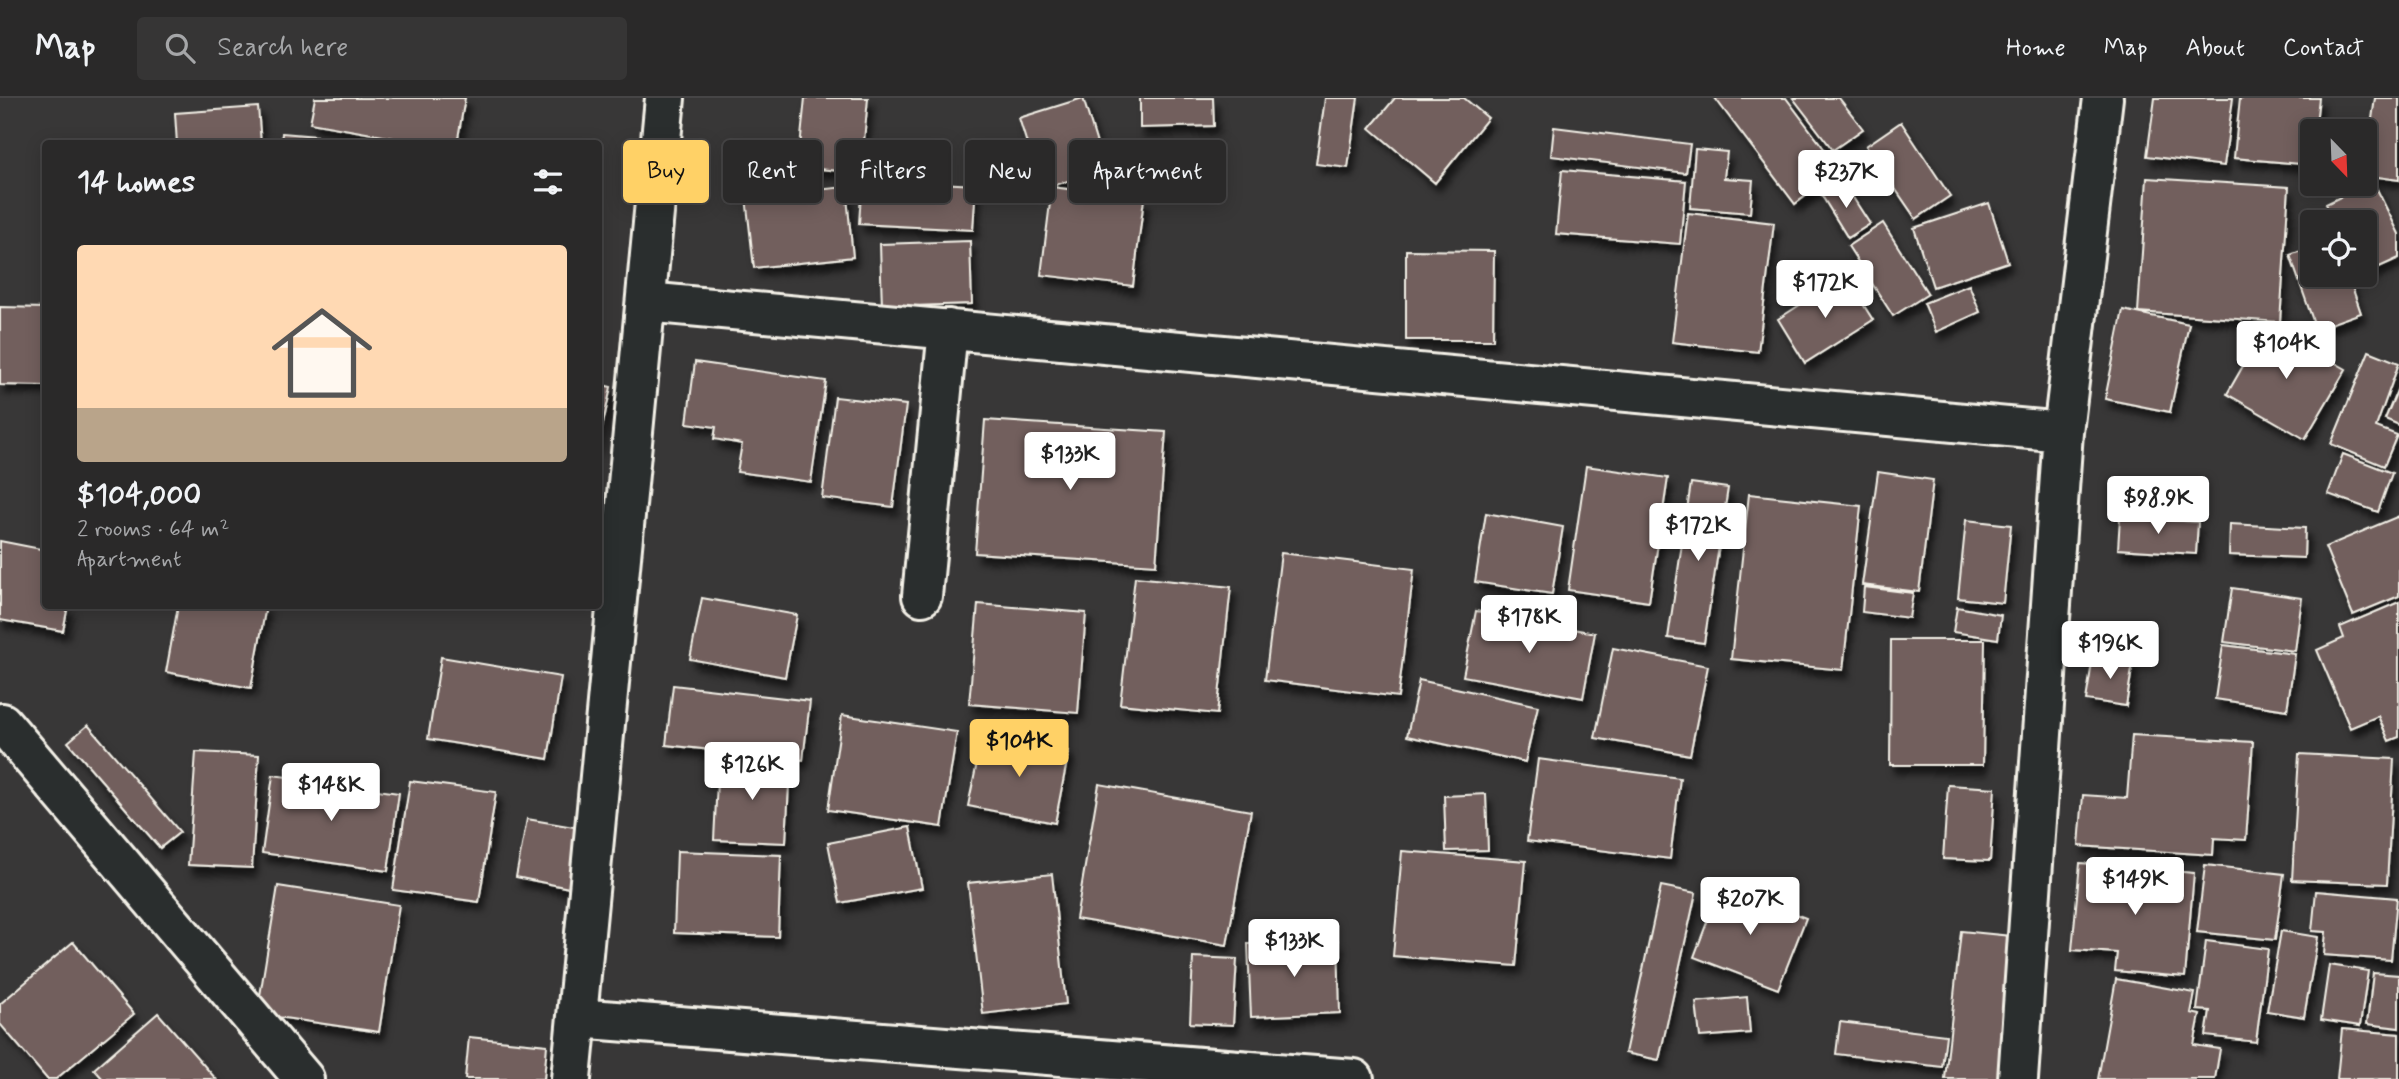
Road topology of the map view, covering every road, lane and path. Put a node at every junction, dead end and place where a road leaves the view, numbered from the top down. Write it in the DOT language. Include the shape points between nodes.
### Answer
graph roads {
  1 [pos="665,98"];
  2 [pos="2103,98"];
  3 [pos="646,302"];
  4 [pos="948,329"];
  5 [pos="2063,432"];
  6 [pos="922,596"];
  7 [pos="1,727"];
  8 [pos="577,1018"];
  9 [pos="1336,1078"];
  10 [pos="304,1079"];
  11 [pos="571,1079"];
  12 [pos="2018,1079"];
  1 -- 3 [label="street"];
  2 -- 5 [label="street"];
  3 -- 4 [label="street"];
  3 -- 8 [label="street"];
  4 -- 5 [label="street"];
  4 -- 6 [label="street"];
  5 -- 12 [label="street"];
  7 -- 10 [label="street"];
  8 -- 9 [label="street"];
  8 -- 11 [label="street"];
}
